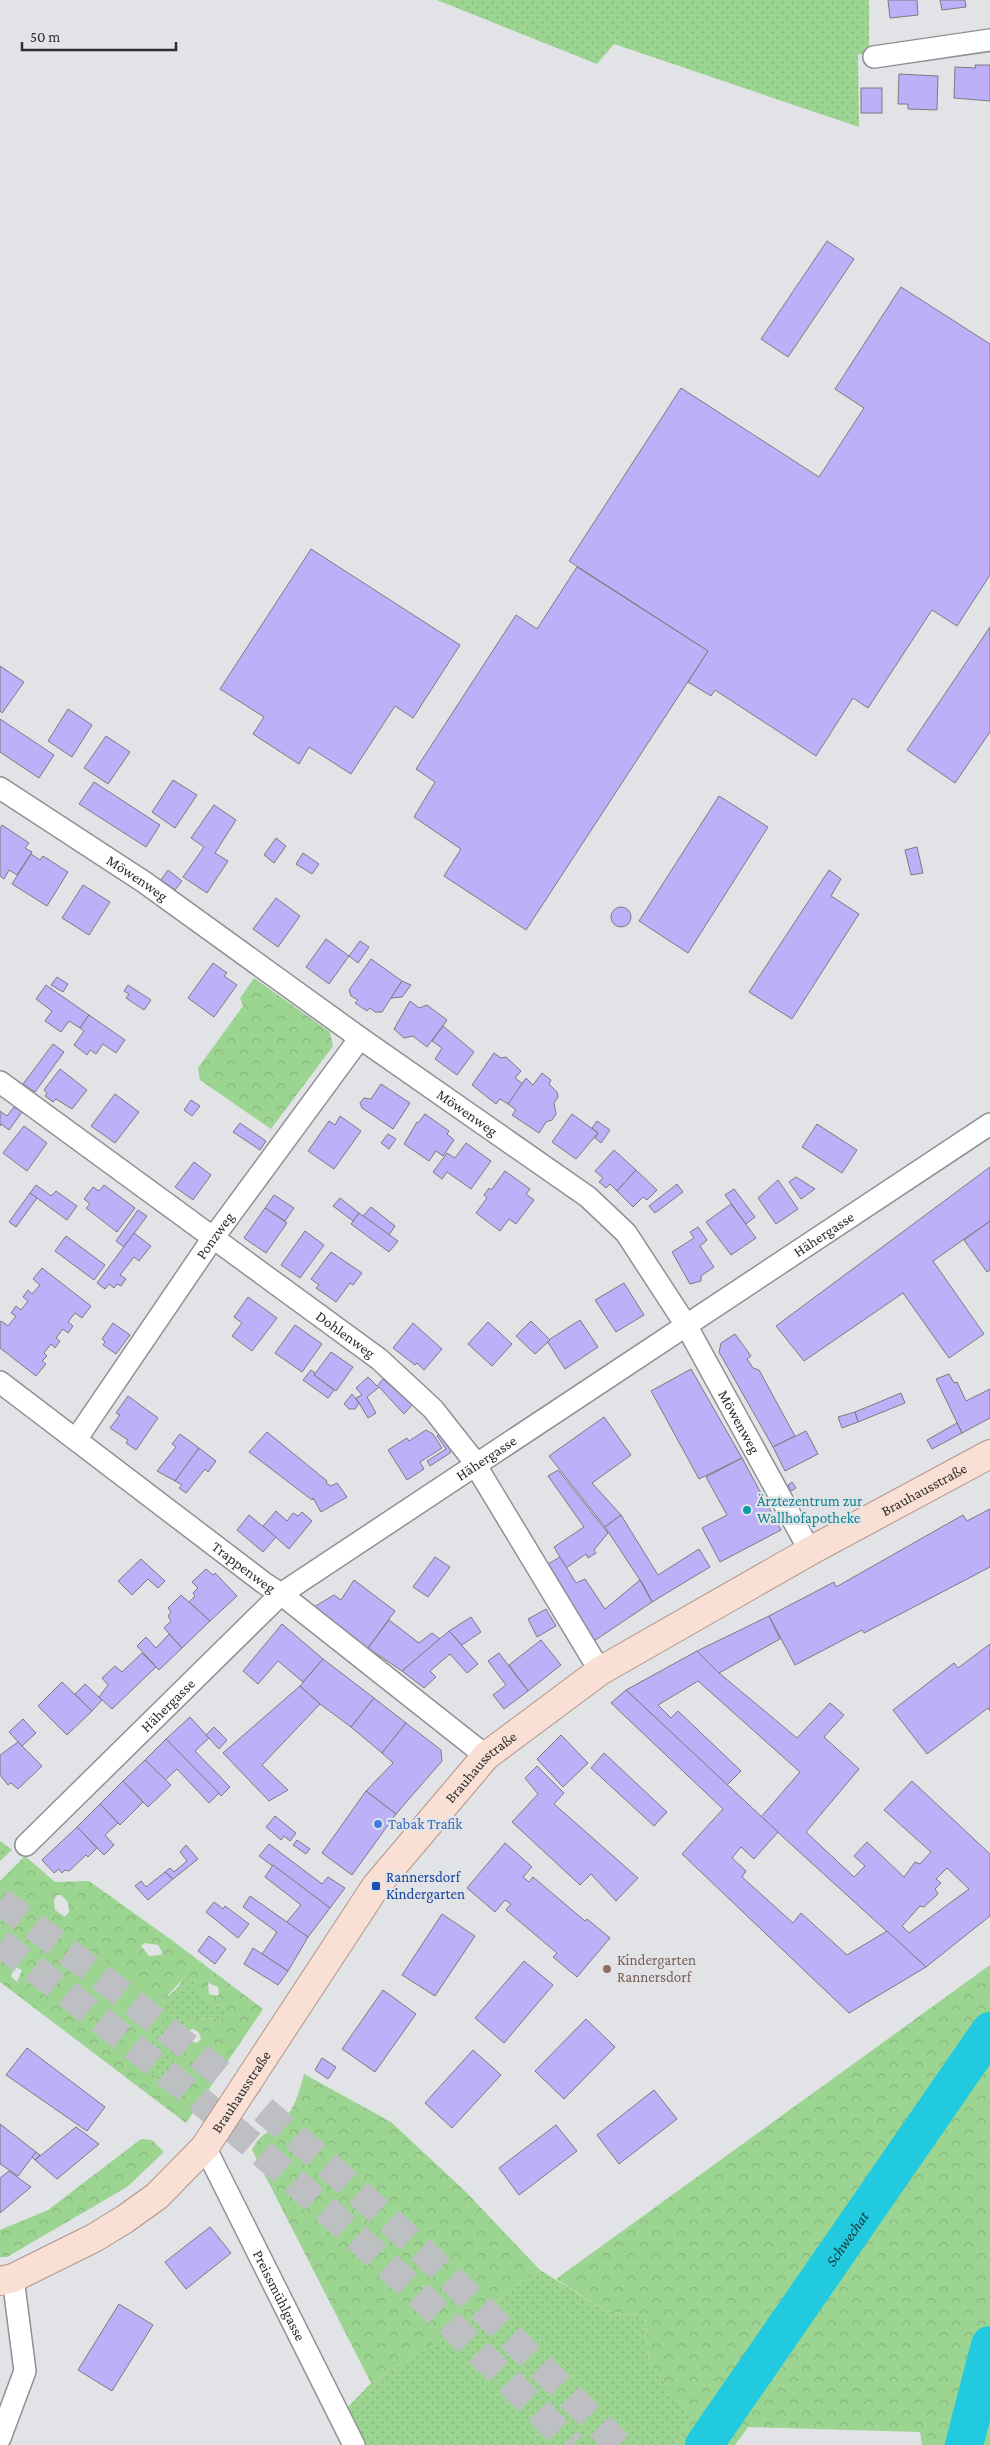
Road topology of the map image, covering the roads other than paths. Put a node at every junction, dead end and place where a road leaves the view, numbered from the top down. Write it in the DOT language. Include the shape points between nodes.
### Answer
graph roads {
  1 [pos="990,40"];
  2 [pos="874,57"];
  3 [pos="0,788"];
  4 [pos="360,1038"];
  5 [pos="0,1082"];
  6 [pos="990,1124"];
  7 [pos="213,1238"];
  8 [pos="686,1325"];
  9 [pos="0,1382"];
  10 [pos="77,1438"];
  11 [pos="990,1454"];
  12 [pos="475,1465"];
  13 [pos="810,1551"];
  14 [pos="281,1594"];
  15 [pos="600,1671"];
  16 [pos="486,1756"];
  17 [pos="26,1845"];
  18 [pos="206,2147"];
  19 [pos="6,2280"];
  20 [pos="0,2438"];
  21 [pos="354,2445"];
  1 -- 2 [label="street"];
  3 -- 4 [label="street, Möwenweg" via="144,882"];
  4 -- 7 [label="street, Ponzweg"];
  4 -- 8 [label="street, Möwenweg" via="588,1197 626,1233"];
  5 -- 7 [label="street, Dohlenweg"];
  6 -- 8 [label="street, Hähergasse"];
  7 -- 10 [label="street, Ponzweg"];
  7 -- 12 [label="street, Dohlenweg" via="379,1359 432,1409"];
  8 -- 12 [label="street, Hähergasse"];
  8 -- 13 [label="street, Möwenweg"];
  9 -- 10 [label="street, Trappenweg"];
  10 -- 14 [label="street, Trappenweg"];
  11 -- 13 [label="main road, Brauhausstraße"];
  12 -- 14 [label="street, Hähergasse"];
  12 -- 15 [label="street, Dohlenweg"];
  13 -- 15 [label="main road, Brauhausstraße"];
  14 -- 16 [label="street, Trappenweg"];
  14 -- 17 [label="street, Hähergasse"];
  15 -- 16 [label="main road, Brauhausstraße"];
  16 -- 18 [label="main road, Brauhausstraße" via="376,1886"];
  18 -- 19 [label="main road, Brauhausstraße" via="157,2196 125,2218 94,2238"];
  18 -- 21 [label="street, Preissmühlgasse"];
  19 -- 20 [label="street" via="25,2371"];
}
